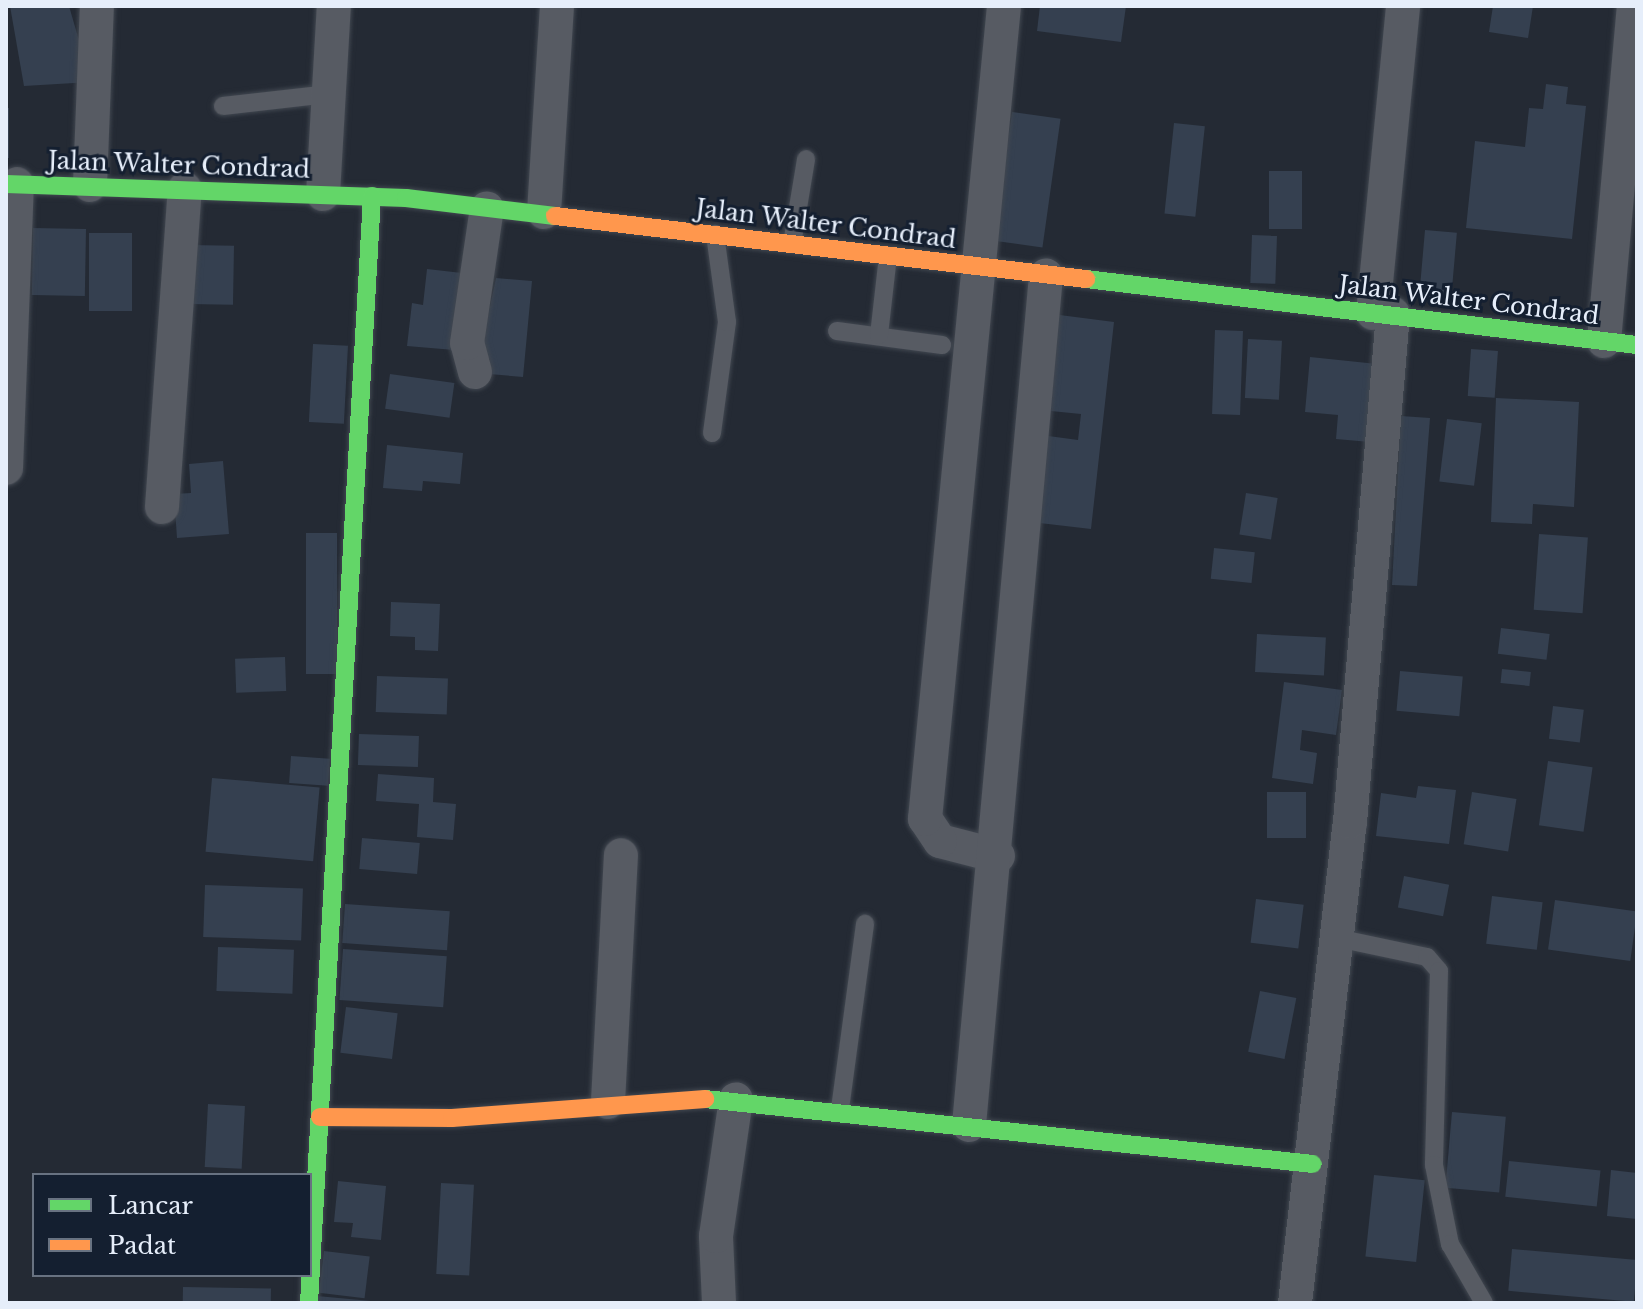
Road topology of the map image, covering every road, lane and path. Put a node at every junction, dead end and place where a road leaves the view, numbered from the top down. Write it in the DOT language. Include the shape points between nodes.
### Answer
graph roads {
  1 [pos="97,6"];
  2 [pos="334,6"];
  3 [pos="557,6"];
  4 [pos="1004,6"];
  5 [pos="1403,6"];
  6 [pos="1634,6"];
  7 [pos="329,94"];
  8 [pos="223,106"];
  9 [pos="806,159"];
  10 [pos="12,184"];
  11 [pos="90,185"];
  12 [pos="185,189"];
  13 [pos="323,194"];
  14 [pos="372,196"];
  15 [pos="487,208"];
  16 [pos="544,212"];
  17 [pos="715,234"];
  18 [pos="792,244"];
  19 [pos="888,256"];
  20 [pos="982,268"];
  21 [pos="1046,275"];
  22 [pos="1383,314"];
  23 [pos="837,331"];
  24 [pos="879,335"];
  25 [pos="1621,343"];
  26 [pos="942,345"];
  27 [pos="475,372"];
  28 [pos="712,433"];
  29 [pos="6,468"];
  30 [pos="162,507"];
  31 [pos="621,855"];
  32 [pos="998,856"];
  33 [pos="865,924"];
  34 [pos="1337,938"];
  35 [pos="736,1099"];
  36 [pos="608,1102"];
  37 [pos="840,1109"];
  38 [pos="320,1117"];
  39 [pos="969,1125"];
  40 [pos="1313,1164"];
  41 [pos="312,1252"];
  42 [pos="311,1277"];
  43 [pos="309,1303"];
  44 [pos="719,1303"];
  45 [pos="1295,1303"];
  46 [pos="1484,1303"];
  1 -- 11 [label="street"];
  2 -- 7 [label="street"];
  3 -- 16 [label="street"];
  4 -- 20 [label="street"];
  5 -- 22 [label="street"];
  6 -- 25 [label="street"];
  7 -- 8 [label="lane"];
  7 -- 13 [label="street"];
  9 -- 18 [label="lane"];
  10 -- 11 [label="street, Jalan Walter Condrad"];
  10 -- 29 [label="street"];
  11 -- 12 [label="street, Jalan Walter Condrad"];
  12 -- 13 [label="street, Jalan Walter Condrad"];
  12 -- 30 [label="street"];
  13 -- 14 [label="street, Jalan Walter Condrad"];
  14 -- 15 [label="street, Jalan Walter Condrad"];
  14 -- 38 [label="street"];
  15 -- 16 [label="street, Jalan Walter Condrad"];
  15 -- 27 [label="street" via="467,343"];
  16 -- 17 [label="street, Jalan Walter Condrad"];
  17 -- 18 [label="street, Jalan Walter Condrad"];
  17 -- 28 [label="lane" via="727,322"];
  18 -- 19 [label="street, Jalan Walter Condrad"];
  19 -- 20 [label="street, Jalan Walter Condrad"];
  19 -- 24 [label="lane"];
  20 -- 21 [label="street, Jalan Walter Condrad"];
  20 -- 32 [label="street" via="925,819 940,841"];
  21 -- 22 [label="street, Jalan Walter Condrad"];
  21 -- 32 [label="street"];
  22 -- 25 [label="street, Jalan Walter Condrad"];
  22 -- 34 [label="street"];
  23 -- 24 [label="lane"];
  24 -- 26 [label="lane"];
  31 -- 36 [label="street"];
  32 -- 39 [label="street"];
  33 -- 37 [label="lane"];
  34 -- 40 [label="street"];
  34 -- 46 [label="lane" via="1427,957 1439,971 1434,1165 1450,1244"];
  35 -- 36 [label="street"];
  35 -- 37 [label="street"];
  35 -- 44 [label="street" via="716,1236"];
  36 -- 38 [label="street" via="452,1118"];
  37 -- 39 [label="street"];
  38 -- 41 [label="street"];
  39 -- 40 [label="street"];
  40 -- 45 [label="street"];
  42 -- 43 [label="street"];
}
